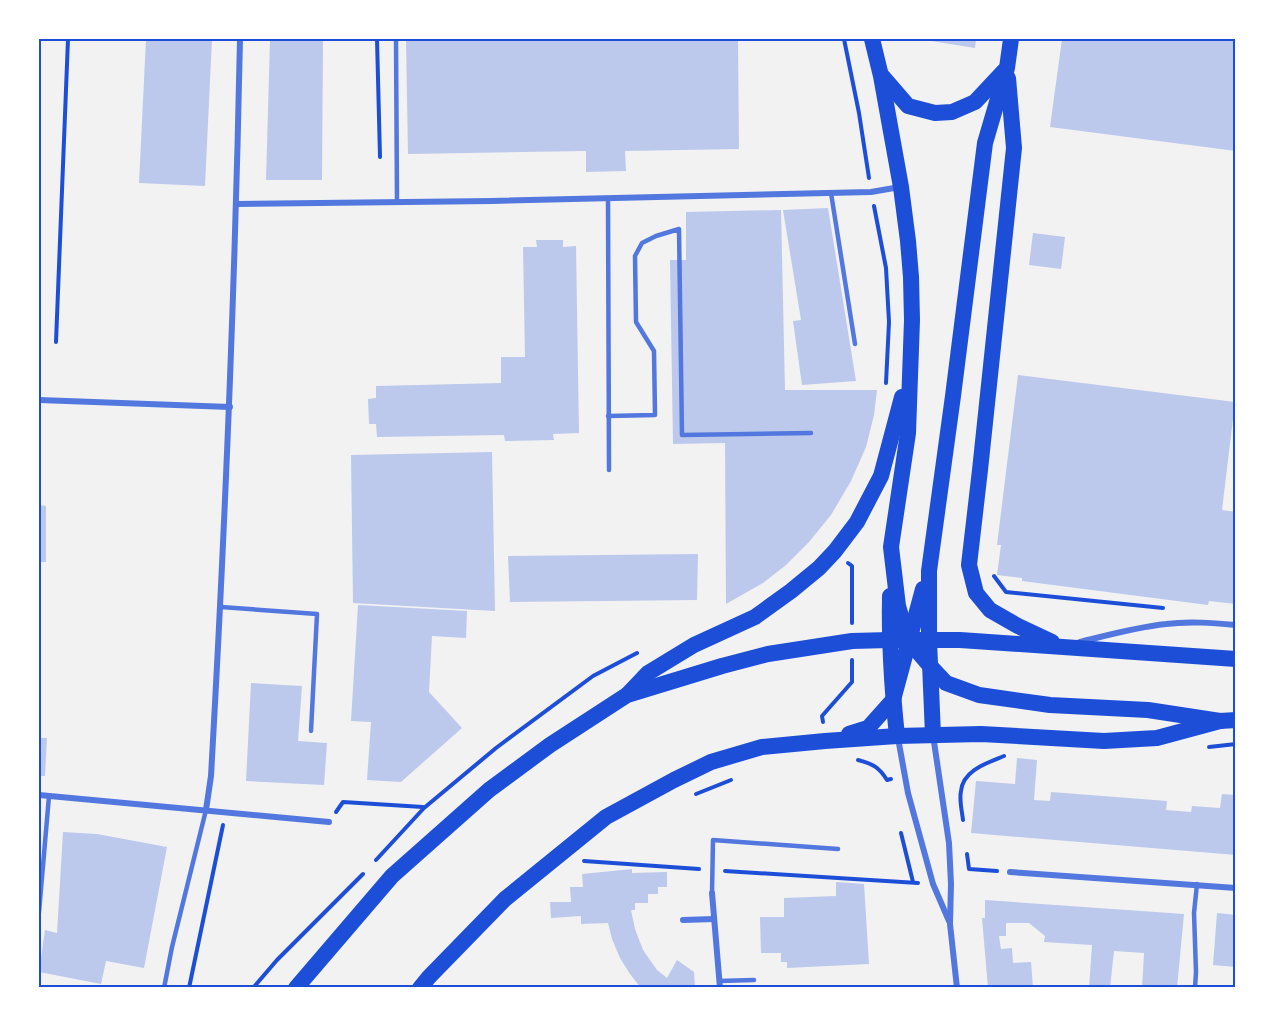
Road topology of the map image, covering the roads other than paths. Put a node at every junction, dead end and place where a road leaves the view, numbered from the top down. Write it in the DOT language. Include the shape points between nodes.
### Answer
graph roads {
  1 [pos="240,39"];
  2 [pos="396,39"];
  3 [pos="872,39"];
  4 [pos="1011,39"];
  5 [pos="1007,68"];
  6 [pos="881,76"];
  7 [pos="901,187"];
  8 [pos="831,193"];
  9 [pos="608,198"];
  10 [pos="397,202"];
  11 [pos="237,204"];
  12 [pos="855,344"];
  13 [pos="909,367"];
  14 [pos="39,400"];
  15 [pos="230,407"];
  16 [pos="608,416"];
  17 [pos="811,433"];
  18 [pos="609,470"];
  19 [pos="891,548"];
  20 [pos="928,571"];
  21 [pos="221,607"];
  22 [pos="1236,625"];
  23 [pos="889,640"];
  24 [pos="908,640"];
  25 [pos="929,640"];
  26 [pos="1062,646"];
  27 [pos="1236,659"];
  28 [pos="931,667"];
  29 [pos="627,695"];
  30 [pos="893,700"];
  31 [pos="1228,720"];
  32 [pos="311,731"];
  33 [pos="933,735"];
  34 [pos="897,736"];
  35 [pos="825,741"];
  36 [pos="39,795"];
  37 [pos="50,796"];
  38 [pos="206,810"];
  39 [pos="329,822"];
  40 [pos="838,849"];
  41 [pos="1010,872"];
  42 [pos="1197,884"];
  43 [pos="1236,888"];
  44 [pos="712,893"];
  45 [pos="39,912"];
  46 [pos="714,919"];
  47 [pos="683,920"];
  48 [pos="950,924"];
  49 [pos="754,980"];
  50 [pos="720,985"];
  51 [pos="164,988"];
  52 [pos="296,988"];
  53 [pos="420,988"];
  54 [pos="957,988"];
  55 [pos="1195,988"];
  1 -- 11 [label="street"];
  2 -- 10 [label="lane"];
  3 -- 6 [label="highway"];
  4 -- 5 [label="highway"];
  5 -- 6 [label="highway" via="975,102 952,112 935,113 908,106"];
  5 -- 20 [label="highway" via="985,143"];
  5 -- 26 [label="highway" via="1014,148 969,565 976,593 990,610"];
  6 -- 7 [label="highway"];
  7 -- 8 [label="street"];
  7 -- 13 [label="highway" via="912,320"];
  8 -- 9 [label="street"];
  8 -- 12 [label="lane"];
  9 -- 10 [label="street"];
  9 -- 16 [label="lane"];
  10 -- 11 [label="street"];
  11 -- 15 [label="street"];
  13 -- 19 [label="highway" via="908,433"];
  13 -- 29 [label="highway" via="881,476 856,522 835,550 798,586 755,617 694,645 648,673"];
  14 -- 15 [label="street"];
  15 -- 21 [label="street"];
  16 -- 17 [label="lane" via="655,415 654,351 636,322 635,256 642,243 679,229 682,435"];
  16 -- 18 [label="lane"];
  19 -- 23 [label="highway"];
  19 -- 24 [label="highway" via="898,606"];
  20 -- 24 [label="highway"];
  20 -- 25 [label="highway"];
  21 -- 32 [label="lane" via="318,614"];
  21 -- 38 [label="street"];
  22 -- 26 [label="street" via="1166,624"];
  23 -- 24 [label="highway"];
  23 -- 29 [label="highway" via="768,654"];
  23 -- 30 [label="highway"];
  24 -- 25 [label="highway"];
  24 -- 28 [label="highway"];
  24 -- 30 [label="highway"];
  25 -- 26 [label="highway"];
  25 -- 28 [label="highway"];
  26 -- 27 [label="highway"];
  28 -- 31 [label="highway" via="946,683 979,695"];
  28 -- 33 [label="highway"];
  29 -- 52 [label="highway" via="489,790 392,876"];
  30 -- 34 [label="highway"];
  30 -- 35 [label="highway" via="868,728"];
  31 -- 33 [label="highway" via="1157,738 1104,741"];
  33 -- 34 [label="highway"];
  33 -- 48 [label="street" via="949,843"];
  34 -- 35 [label="highway"];
  34 -- 48 [label="street" via="933,884"];
  35 -- 53 [label="highway" via="762,747 711,762 606,817 505,899"];
  36 -- 37 [label="street"];
  37 -- 38 [label="street"];
  37 -- 45 [label="lane"];
  38 -- 39 [label="street"];
  38 -- 51 [label="lane"];
  40 -- 44 [label="lane" via="713,840"];
  41 -- 42 [label="street"];
  42 -- 43 [label="street"];
  42 -- 55 [label="lane"];
  44 -- 46 [label="street"];
  46 -- 47 [label="street"];
  46 -- 50 [label="street"];
  48 -- 54 [label="street"];
  49 -- 50 [label="lane"];
}
